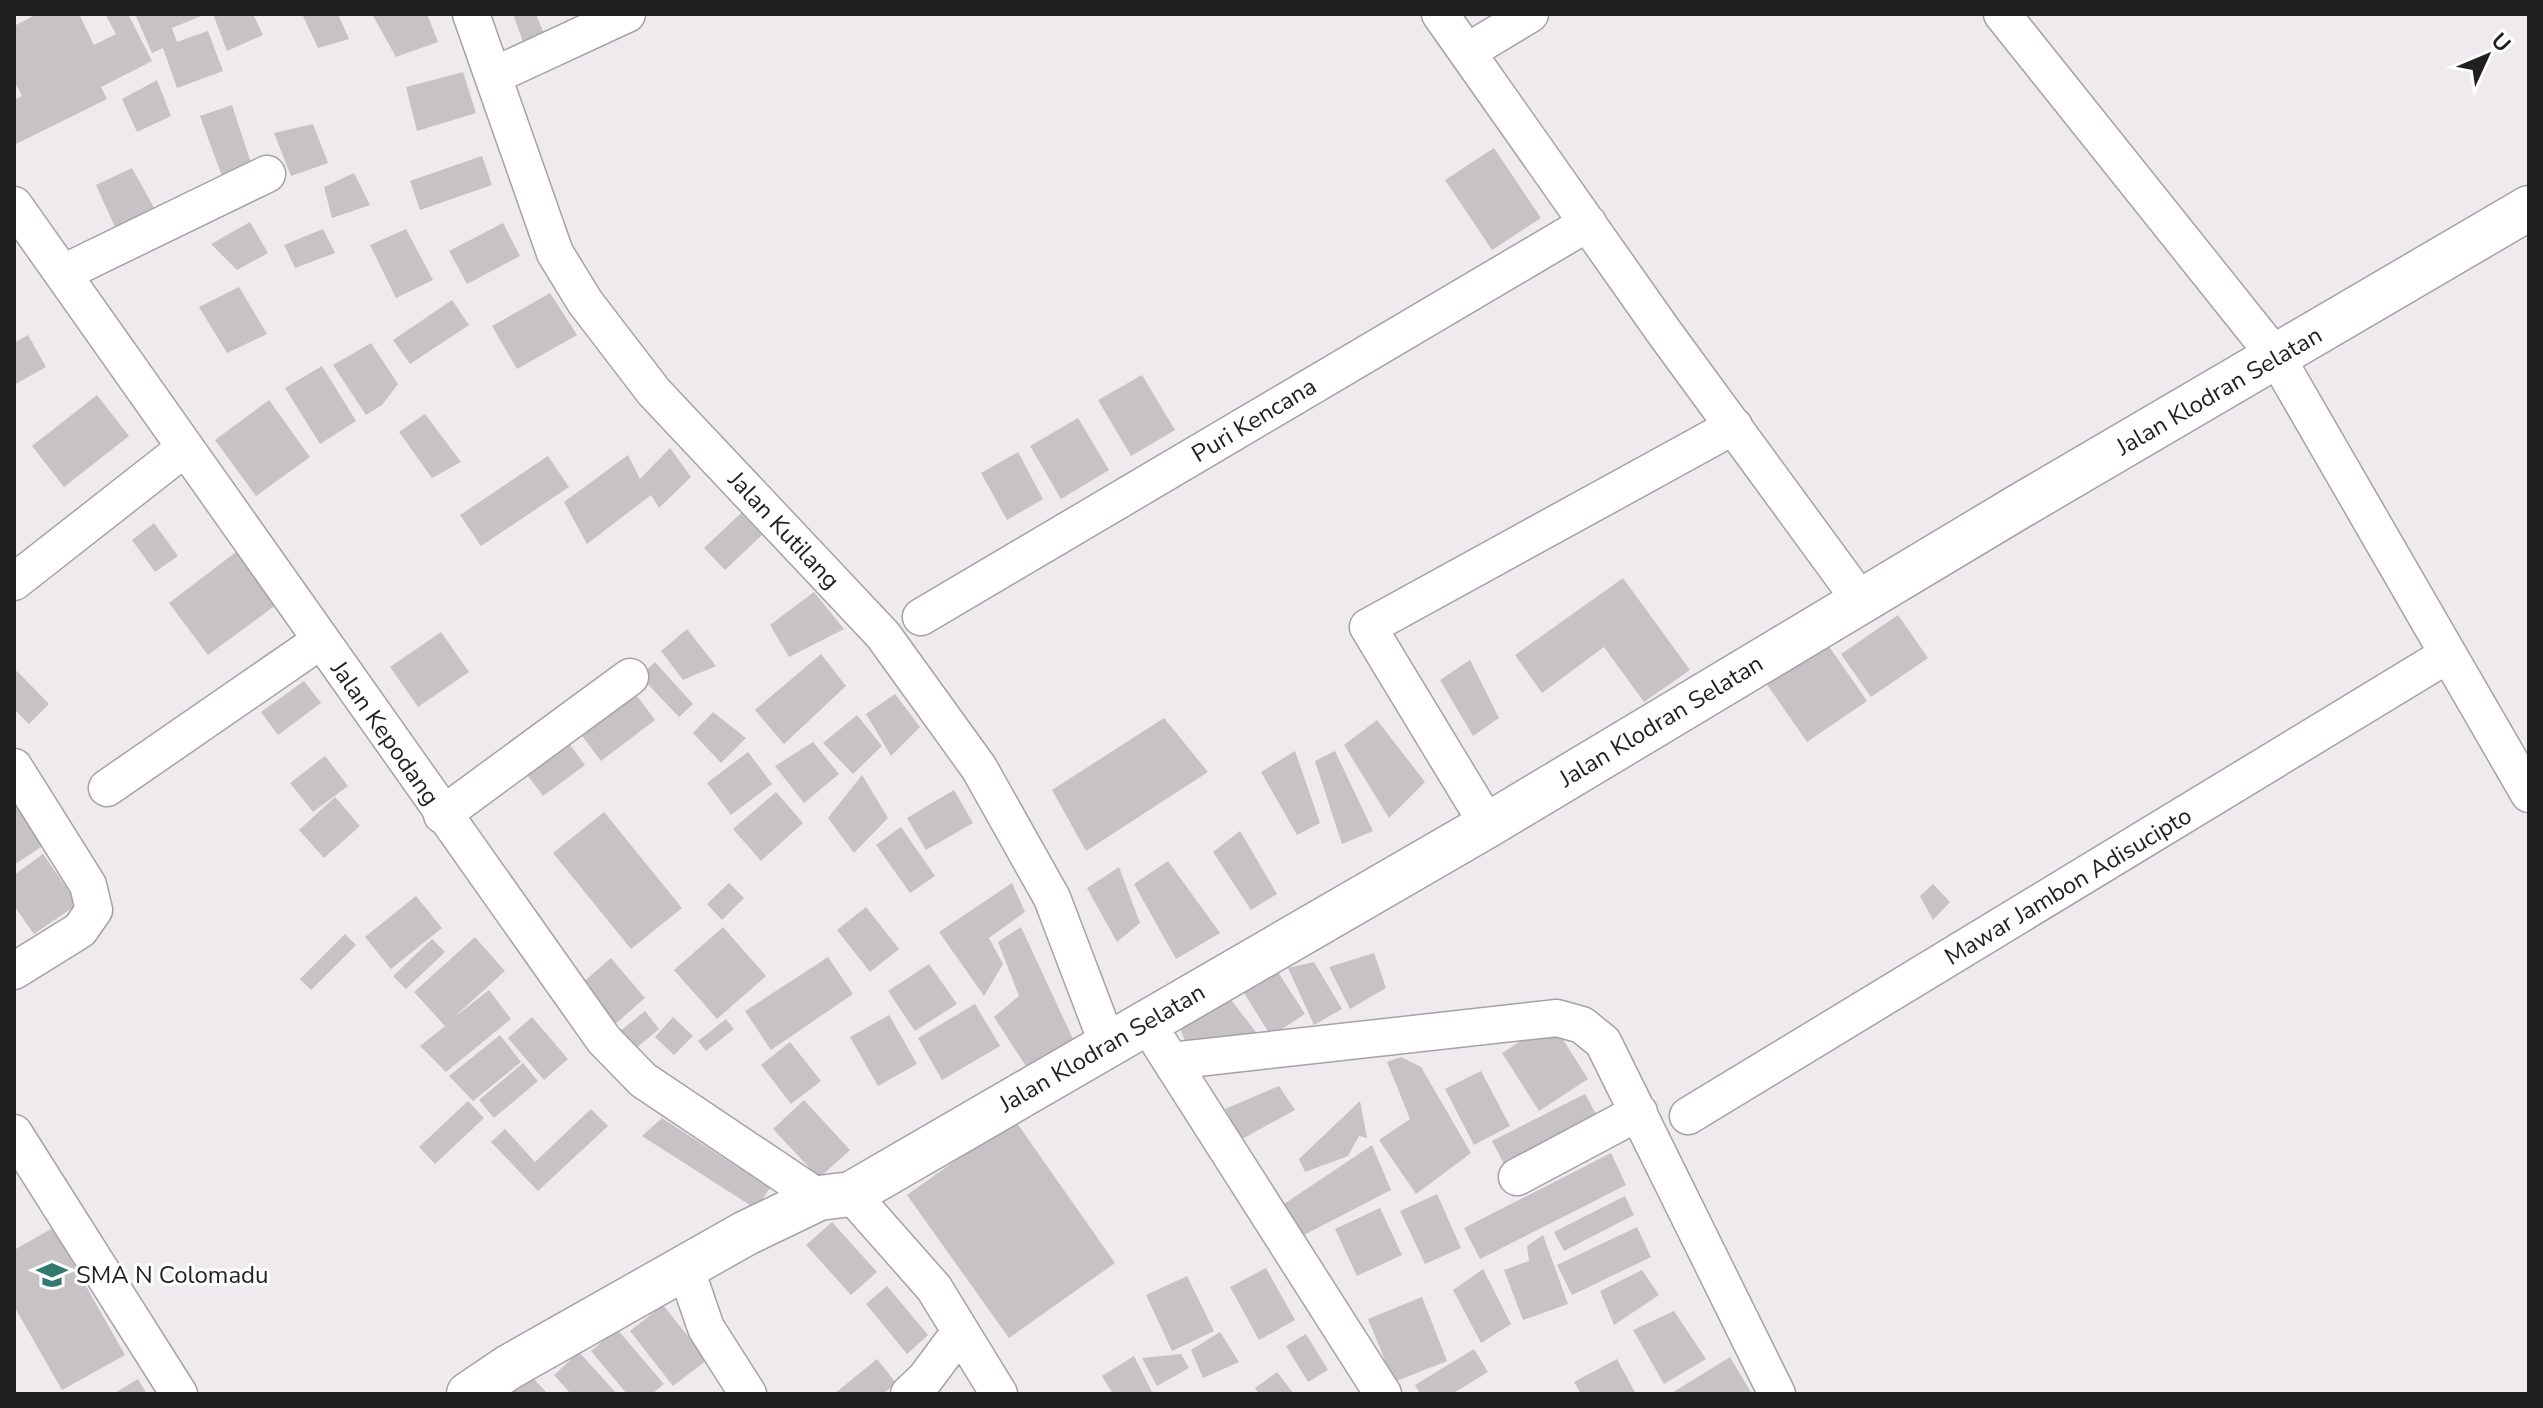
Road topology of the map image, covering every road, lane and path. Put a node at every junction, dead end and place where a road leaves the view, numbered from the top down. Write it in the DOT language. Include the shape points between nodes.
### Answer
graph roads {
  1 [pos="471,14"];
  2 [pos="627,14"];
  3 [pos="1440,14"];
  4 [pos="1530,14"];
  5 [pos="2002,14"];
  6 [pos="1467,52"];
  7 [pos="493,76"];
  8 [pos="267,174"];
  9 [pos="14,205"];
  10 [pos="2529,208"];
  11 [pos="1588,223"];
  12 [pos="63,273"];
  13 [pos="2277,358"];
  14 [pos="1734,426"];
  15 [pos="185,448"];
  16 [pos="14,582"];
  17 [pos="1861,601"];
  18 [pos="921,617"];
  19 [pos="320,641"];
  20 [pos="2447,655"];
  21 [pos="630,677"];
  22 [pos="16,773"];
  23 [pos="107,788"];
  24 [pos="2529,794"];
  25 [pos="442,815"];
  26 [pos="1488,825"];
  27 [pos="14,971"];
  28 [pos="1146,1023"];
  29 [pos="1108,1045"];
  30 [pos="1171,1061"];
  31 [pos="1639,1112"];
  32 [pos="1688,1116"];
  33 [pos="14,1133"];
  34 [pos="1517,1177"];
  35 [pos="818,1202"];
  36 [pos="685,1267"];
  37 [pos="954,1340"];
  38 [pos="917,1387"];
  39 [pos="179,1394"];
  40 [pos="469,1394"];
  41 [pos="748,1394"];
  42 [pos="999,1394"];
  43 [pos="1383,1394"];
  44 [pos="1777,1394"];
  1 -- 7 [label="street, Jalan Kutilang"];
  2 -- 7 [label="street"];
  3 -- 6 [label="street"];
  4 -- 6 [label="street"];
  5 -- 13 [label="street"];
  6 -- 11 [label="street"];
  7 -- 29 [label="street, Jalan Kutilang" via="555,253 585,302 654,392 883,635 979,768 1052,898"];
  8 -- 12 [label="street"];
  9 -- 12 [label="street, Jalan Kepodang"];
  10 -- 13 [label="main road, Jalan Klodran Selatan"];
  11 -- 14 [label="street"];
  11 -- 18 [label="street, Puri Kencana"];
  12 -- 15 [label="street, Jalan Kepodang"];
  13 -- 17 [label="main road, Jalan Klodran Selatan"];
  13 -- 20 [label="street"];
  14 -- 17 [label="street"];
  14 -- 26 [label="street" via="1368,627"];
  15 -- 16 [label="street"];
  15 -- 19 [label="street, Jalan Kepodang"];
  17 -- 26 [label="main road, Jalan Klodran Selatan"];
  19 -- 23 [label="street"];
  19 -- 25 [label="street, Jalan Kepodang"];
  20 -- 24 [label="street"];
  20 -- 32 [label="street, Mawar Jambon Adisucipto"];
  21 -- 25 [label="street"];
  22 -- 27 [label="street" via="88,885 94,910 80,930"];
  25 -- 35 [label="street, Jalan Kepodang" via="569,996 643,1080"];
  26 -- 28 [label="main road, Jalan Klodran Selatan"];
  28 -- 29 [label="main road, Jalan Klodran Selatan"];
  28 -- 30 [label="street"];
  29 -- 35 [label="main road, Jalan Klodran Selatan"];
  30 -- 31 [label="street" via="1557,1018 1582,1025 1603,1042"];
  30 -- 43 [label="street"];
  31 -- 34 [label="street"];
  31 -- 44 [label="street"];
  33 -- 39 [label="street"];
  35 -- 36 [label="main road, Jalan Klodran Selatan"];
  35 -- 37 [label="street, Jalan Kepodang" via="934,1288"];
  36 -- 40 [label="main road, Jalan Klodran Selatan"];
  36 -- 41 [label="street" via="706,1328"];
  37 -- 38 [label="street"];
  37 -- 42 [label="street, Jalan Kepodang"];
}
